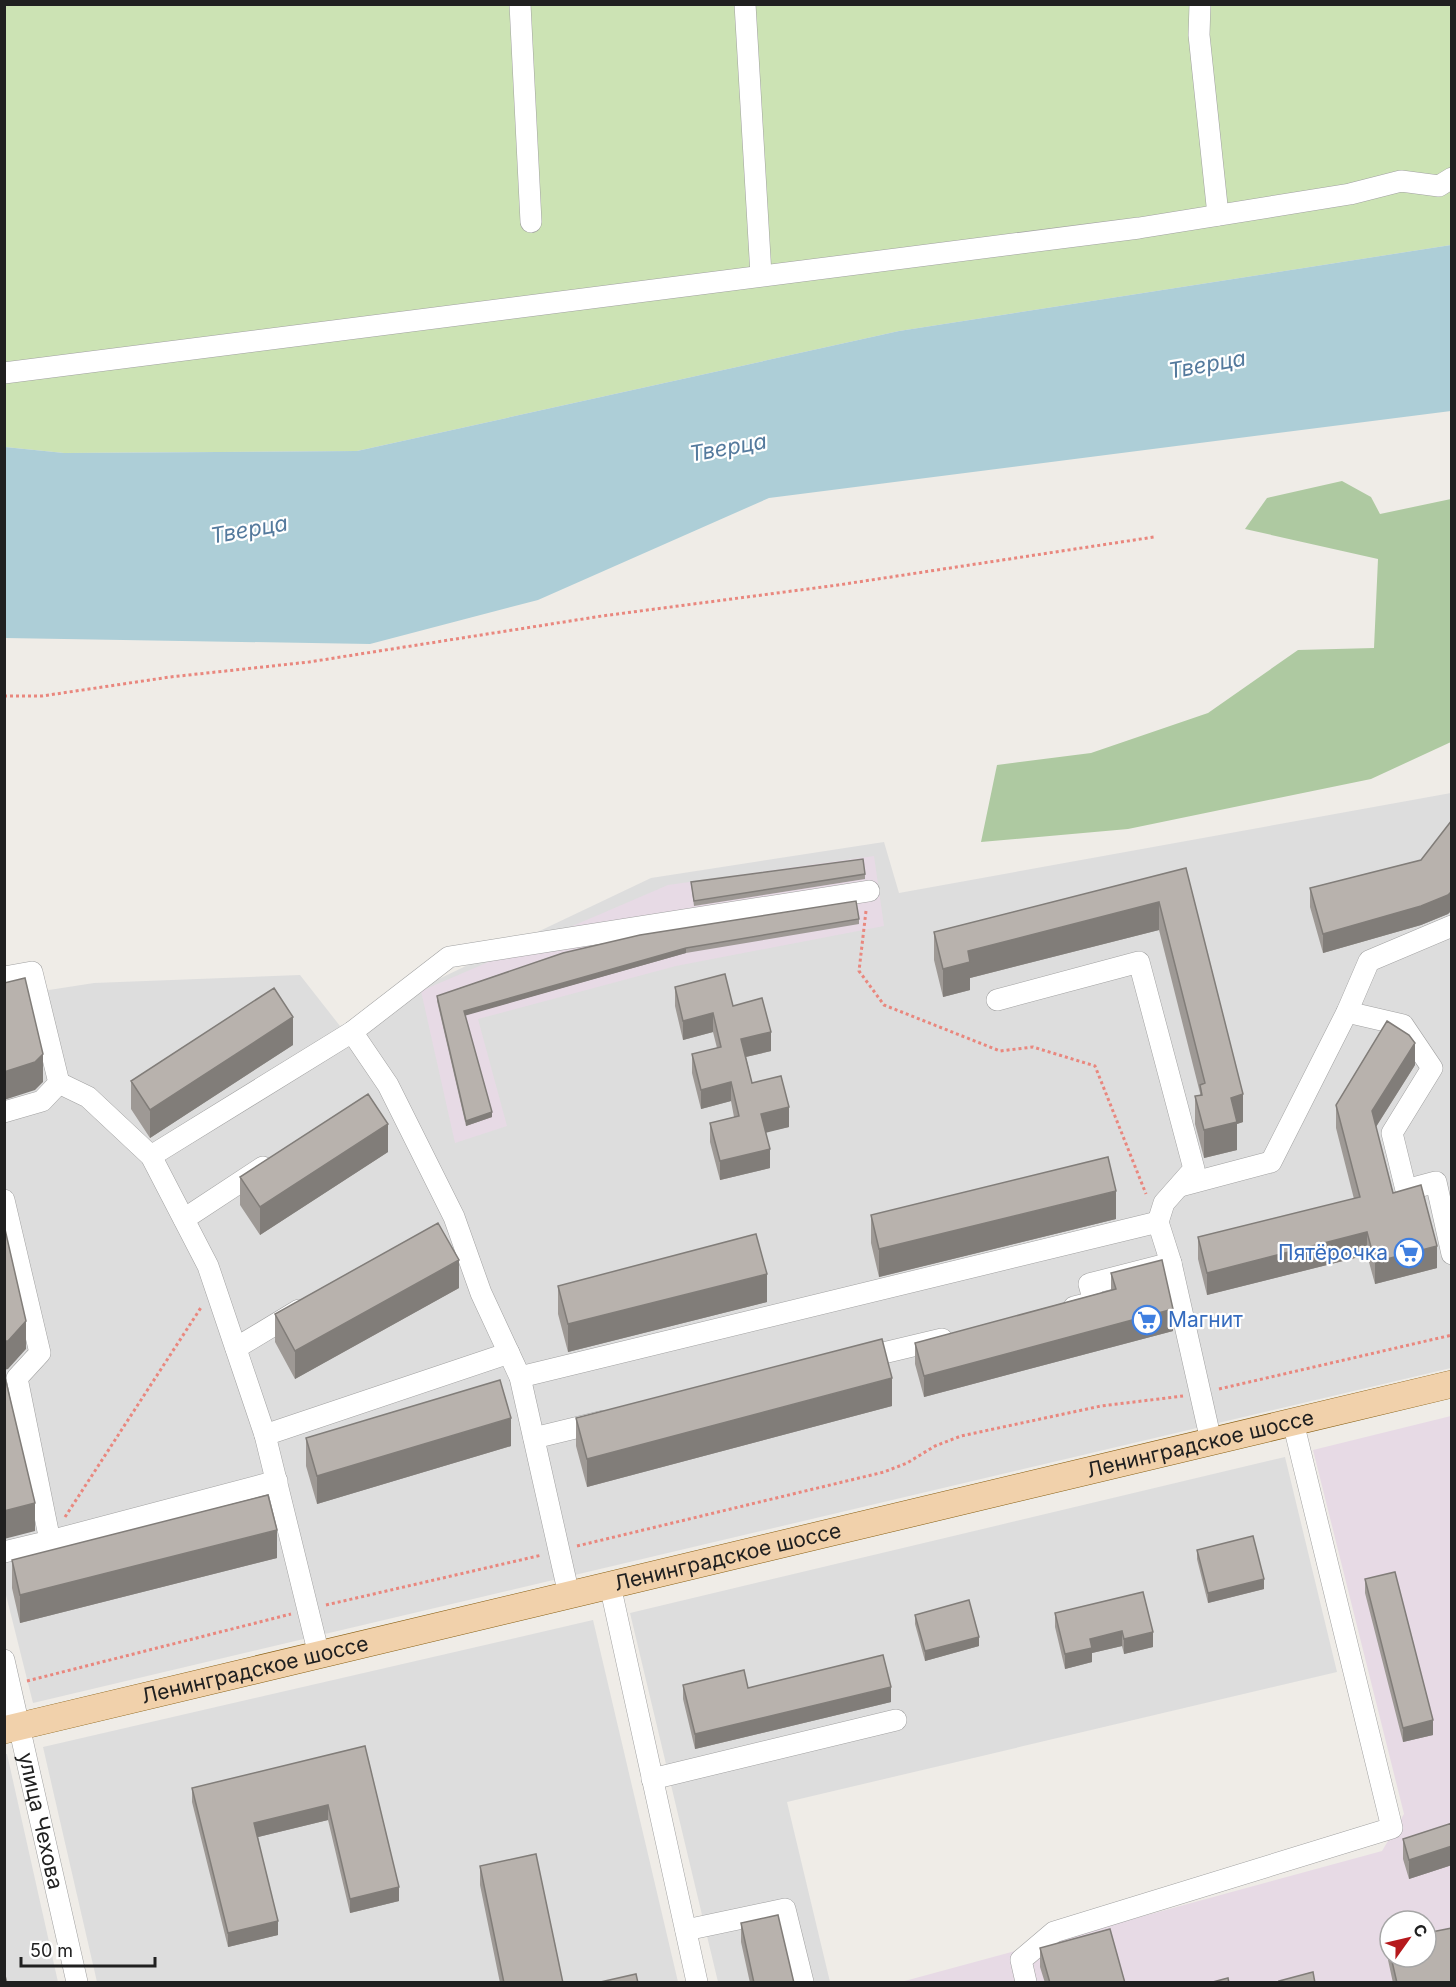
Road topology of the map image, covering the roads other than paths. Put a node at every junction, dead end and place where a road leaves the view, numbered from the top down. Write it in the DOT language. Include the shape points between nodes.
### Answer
graph roads {
  1 [pos="520,4"];
  2 [pos="745,4"];
  3 [pos="1200,4"];
  4 [pos="1452,178"];
  5 [pos="1218,215"];
  6 [pos="531,222"];
  7 [pos="761,275"];
  8 [pos="4,373"];
  9 [pos="869,891"];
  10 [pos="1452,926"];
  11 [pos="4,977"];
  12 [pos="997,1000"];
  13 [pos="1347,1012"];
  14 [pos="352,1032"];
  15 [pos="59,1083"];
  16 [pos="388,1085"];
  17 [pos="368,1098"];
  18 [pos="4,1112"];
  19 [pos="281,1155"];
  20 [pos="151,1156"];
  21 [pos="1444,1180"];
  22 [pos="1180,1186"];
  23 [pos="4,1200"];
  24 [pos="454,1217"];
  25 [pos="184,1219"];
  26 [pos="1158,1222"];
  27 [pos="434,1229"];
  28 [pos="1452,1254"];
  29 [pos="1171,1263"];
  30 [pos="315,1300"];
  31 [pos="1060,1310"];
  32 [pos="957,1335"];
  33 [pos="236,1348"];
  34 [pos="509,1353"];
  35 [pos="842,1363"];
  36 [pos="520,1377"];
  37 [pos="1452,1384"];
  38 [pos="625,1416"];
  39 [pos="1293,1422"];
  40 [pos="265,1435"];
  41 [pos="534,1438"];
  42 [pos="1212,1441"];
  43 [pos="277,1481"];
  44 [pos="50,1541"];
  45 [pos="4,1552"];
  46 [pos="610,1585"];
  47 [pos="569,1595"];
  48 [pos="319,1655"];
  49 [pos="4,1660"];
  50 [pos="896,1720"];
  51 [pos="12,1728"];
  52 [pos="652,1779"];
  53 [pos="686,1930"];
  54 [pos="77,1983"];
  55 [pos="697,1983"];
  56 [pos="803,1983"];
  57 [pos="1026,1983"];
  1 -- 6 [label="street"];
  2 -- 7 [label="street"];
  3 -- 5 [label="street" via="1199,35"];
  4 -- 5 [label="street" via="1439,186 1401,181 1350,194"];
  5 -- 7 [label="street"];
  7 -- 8 [label="street"];
  9 -- 14 [label="street" via="449,957"];
  10 -- 13 [label="street" via="1369,961"];
  11 -- 15 [label="street" via="32,972"];
  12 -- 22 [label="street" via="1139,962 1194,1169"];
  13 -- 21 [label="street" via="1403,1025 1432,1068 1392,1133 1406,1190"];
  13 -- 22 [label="street" via="1271,1162"];
  14 -- 16 [label="street"];
  14 -- 20 [label="street"];
  15 -- 18 [label="street" via="42,1101"];
  15 -- 20 [label="street" via="88,1097"];
  16 -- 17 [label="street"];
  16 -- 24 [label="street"];
  19 -- 25 [label="street"];
  20 -- 25 [label="street"];
  21 -- 28 [label="street"];
  22 -- 26 [label="street" via="1164,1203"];
  23 -- 44 [label="street" via="40,1353 17,1378"];
  24 -- 27 [label="street"];
  24 -- 34 [label="street" via="481,1293"];
  25 -- 33 [label="street" via="208,1266"];
  26 -- 29 [label="street"];
  26 -- 36 [label="street"];
  29 -- 31 [label="street" via="1089,1284 1094,1302"];
  29 -- 42 [label="street"];
  30 -- 33 [label="street"];
  32 -- 35 [label="street"];
  33 -- 40 [label="street"];
  34 -- 36 [label="street"];
  34 -- 40 [label="street"];
  36 -- 41 [label="street"];
  37 -- 39 [label="main road, Ленинградское шоссе"];
  38 -- 41 [label="street"];
  39 -- 42 [label="main road, Ленинградское шоссе"];
  39 -- 57 [label="street" via="1392,1828 1054,1932 1021,1960"];
  40 -- 43 [label="street"];
  41 -- 47 [label="street"];
  42 -- 46 [label="main road, Ленинградское шоссе"];
  43 -- 44 [label="street"];
  43 -- 48 [label="street"];
  44 -- 45 [label="street"];
  46 -- 47 [label="main road, Ленинградское шоссе"];
  46 -- 52 [label="street"];
  47 -- 48 [label="main road, Ленинградское шоссе"];
  48 -- 51 [label="main road, Ленинградское шоссе"];
  49 -- 51 [label="street, улица Чехова" via="10,1685"];
  50 -- 52 [label="street"];
  51 -- 54 [label="street, улица Чехова"];
  52 -- 53 [label="street"];
  53 -- 55 [label="street"];
  53 -- 56 [label="street" via="785,1909"];
}
